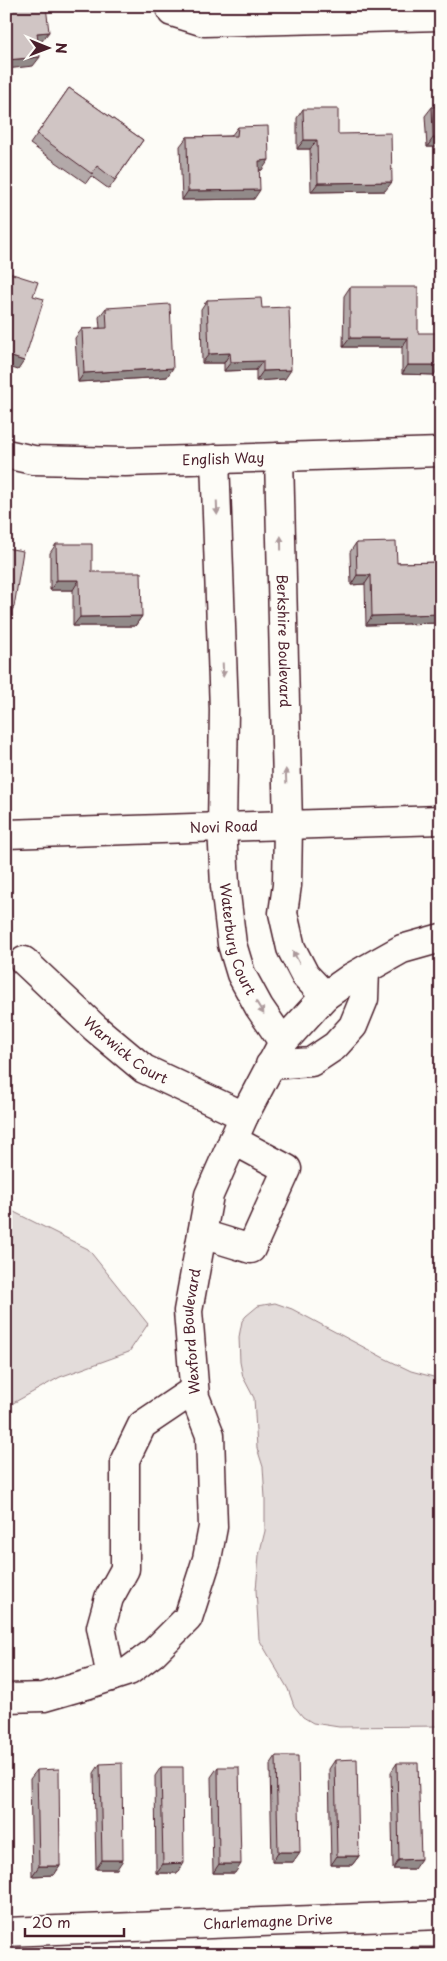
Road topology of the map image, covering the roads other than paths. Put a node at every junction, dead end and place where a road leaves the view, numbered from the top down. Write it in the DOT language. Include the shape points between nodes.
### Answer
graph roads {
  1 [pos="169,6"];
  2 [pos="441,16"];
  3 [pos="441,452"];
  4 [pos="6,454"];
  5 [pos="279,457"];
  6 [pos="215,459"];
  7 [pos="441,820"];
  8 [pos="288,824"];
  9 [pos="222,826"];
  10 [pos="6,834"];
  11 [pos="441,938"];
  12 [pos="24,961"];
  13 [pos="365,970"];
  14 [pos="325,996"];
  15 [pos="277,1054"];
  16 [pos="244,1116"];
  17 [pos="233,1140"];
  18 [pos="202,1234"];
  19 [pos="194,1390"];
  20 [pos="111,1677"];
  21 [pos="6,1698"];
  22 [pos="441,1915"];
  23 [pos="6,1932"];
  1 -- 2 [label="street" via="172,12 204,22"];
  3 -- 5 [label="street, English Way"];
  4 -- 6 [label="street, English Way" via="33,460"];
  5 -- 6 [label="street, English Way"];
  8 -- 5 [label="street, Berkshire Boulevard, one-way"];
  6 -- 9 [label="street, one-way" via="224,710"];
  7 -- 8 [label="street, Novi Road"];
  8 -- 9 [label="street, Novi Road"];
  14 -- 8 [label="street, one-way" via="305,974 291,948 283,913"];
  9 -- 10 [label="street, Novi Road"];
  9 -- 15 [label="street, Waterbury Court, one-way" via="232,944 241,974 259,1007"];
  11 -- 13 [label="street, Wexford Boulevard" via="402,949"];
  12 -- 16 [label="street, Warwick Court" via="144,1070"];
  13 -- 14 [label="street, Wexford Boulevard"];
  13 -- 15 [label="street" via="364,999 353,1026 335,1046 312,1062"];
  14 -- 15 [label="street, Wexford Boulevard"];
  15 -- 16 [label="street, Wexford Boulevard"];
  16 -- 17 [label="street, Wexford Boulevard"];
  17 -- 18 [label="street, Wexford Boulevard" via="209,1195"];
  17 -- 18 [label="street" via="287,1169 251,1250"];
  18 -- 19 [label="street, Wexford Boulevard" via="188,1311"];
  19 -- 20 [label="street" via="142,1425 125,1460 125,1568 108,1598 102,1627"];
  19 -- 20 [label="street, Wexford Boulevard" via="210,1434 213,1527 207,1560 188,1618 153,1653 129,1671"];
  20 -- 21 [label="street, Wexford Boulevard" via="44,1697"];
  22 -- 23 [label="street, Charlemagne Drive"];
}
